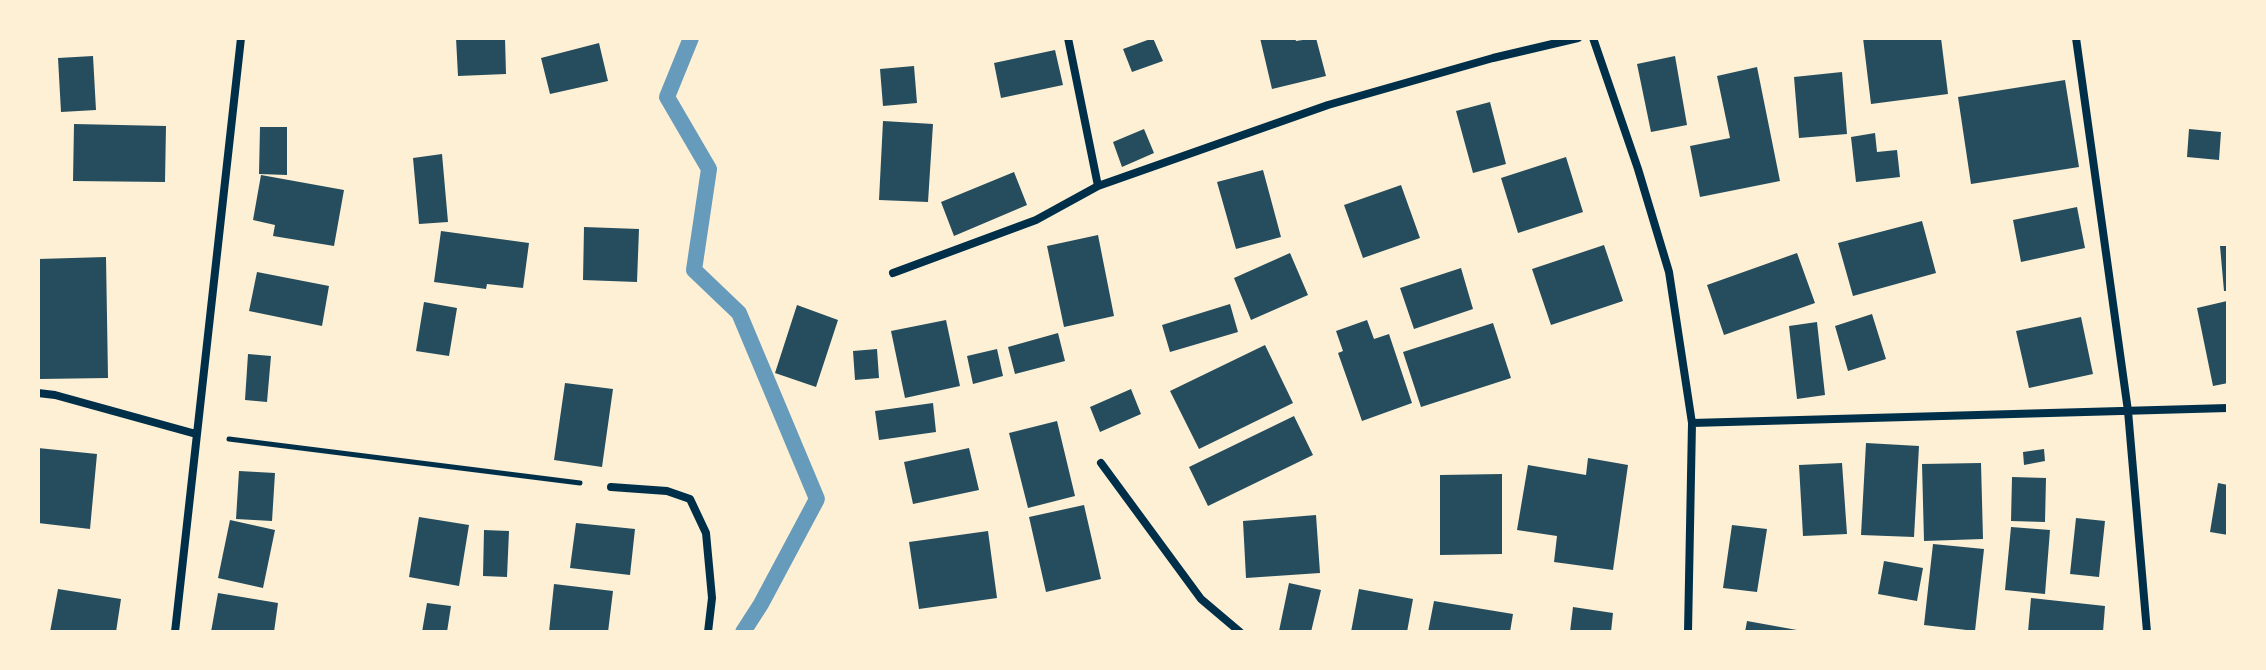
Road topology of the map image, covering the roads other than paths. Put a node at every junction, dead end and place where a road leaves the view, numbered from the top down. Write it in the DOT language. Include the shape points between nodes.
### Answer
graph roads {
  1 [pos="241,38"];
  2 [pos="1068,38"];
  3 [pos="1578,38"];
  4 [pos="1593,38"];
  5 [pos="2076,38"];
  6 [pos="1098,186"];
  7 [pos="893,273"];
  8 [pos="38,393"];
  9 [pos="2228,408"];
  10 [pos="2128,411"];
  11 [pos="1692,423"];
  12 [pos="196,434"];
  13 [pos="1101,463"];
  14 [pos="611,487"];
  15 [pos="175,632"];
  16 [pos="708,632"];
  17 [pos="1240,632"];
  18 [pos="1688,632"];
  19 [pos="2147,632"];
  1 -- 12 [label="street"];
  2 -- 6 [label="street"];
  3 -- 6 [label="street" via="1328,105"];
  4 -- 11 [label="street" via="1669,272"];
  5 -- 10 [label="street"];
  6 -- 7 [label="street" via="1036,220"];
  8 -- 12 [label="street"];
  9 -- 10 [label="street"];
  10 -- 11 [label="street"];
  10 -- 19 [label="street"];
  11 -- 18 [label="street"];
  12 -- 15 [label="street"];
  13 -- 17 [label="street" via="1201,599"];
  14 -- 16 [label="street" via="667,491 690,499 706,533 712,598"];
}
